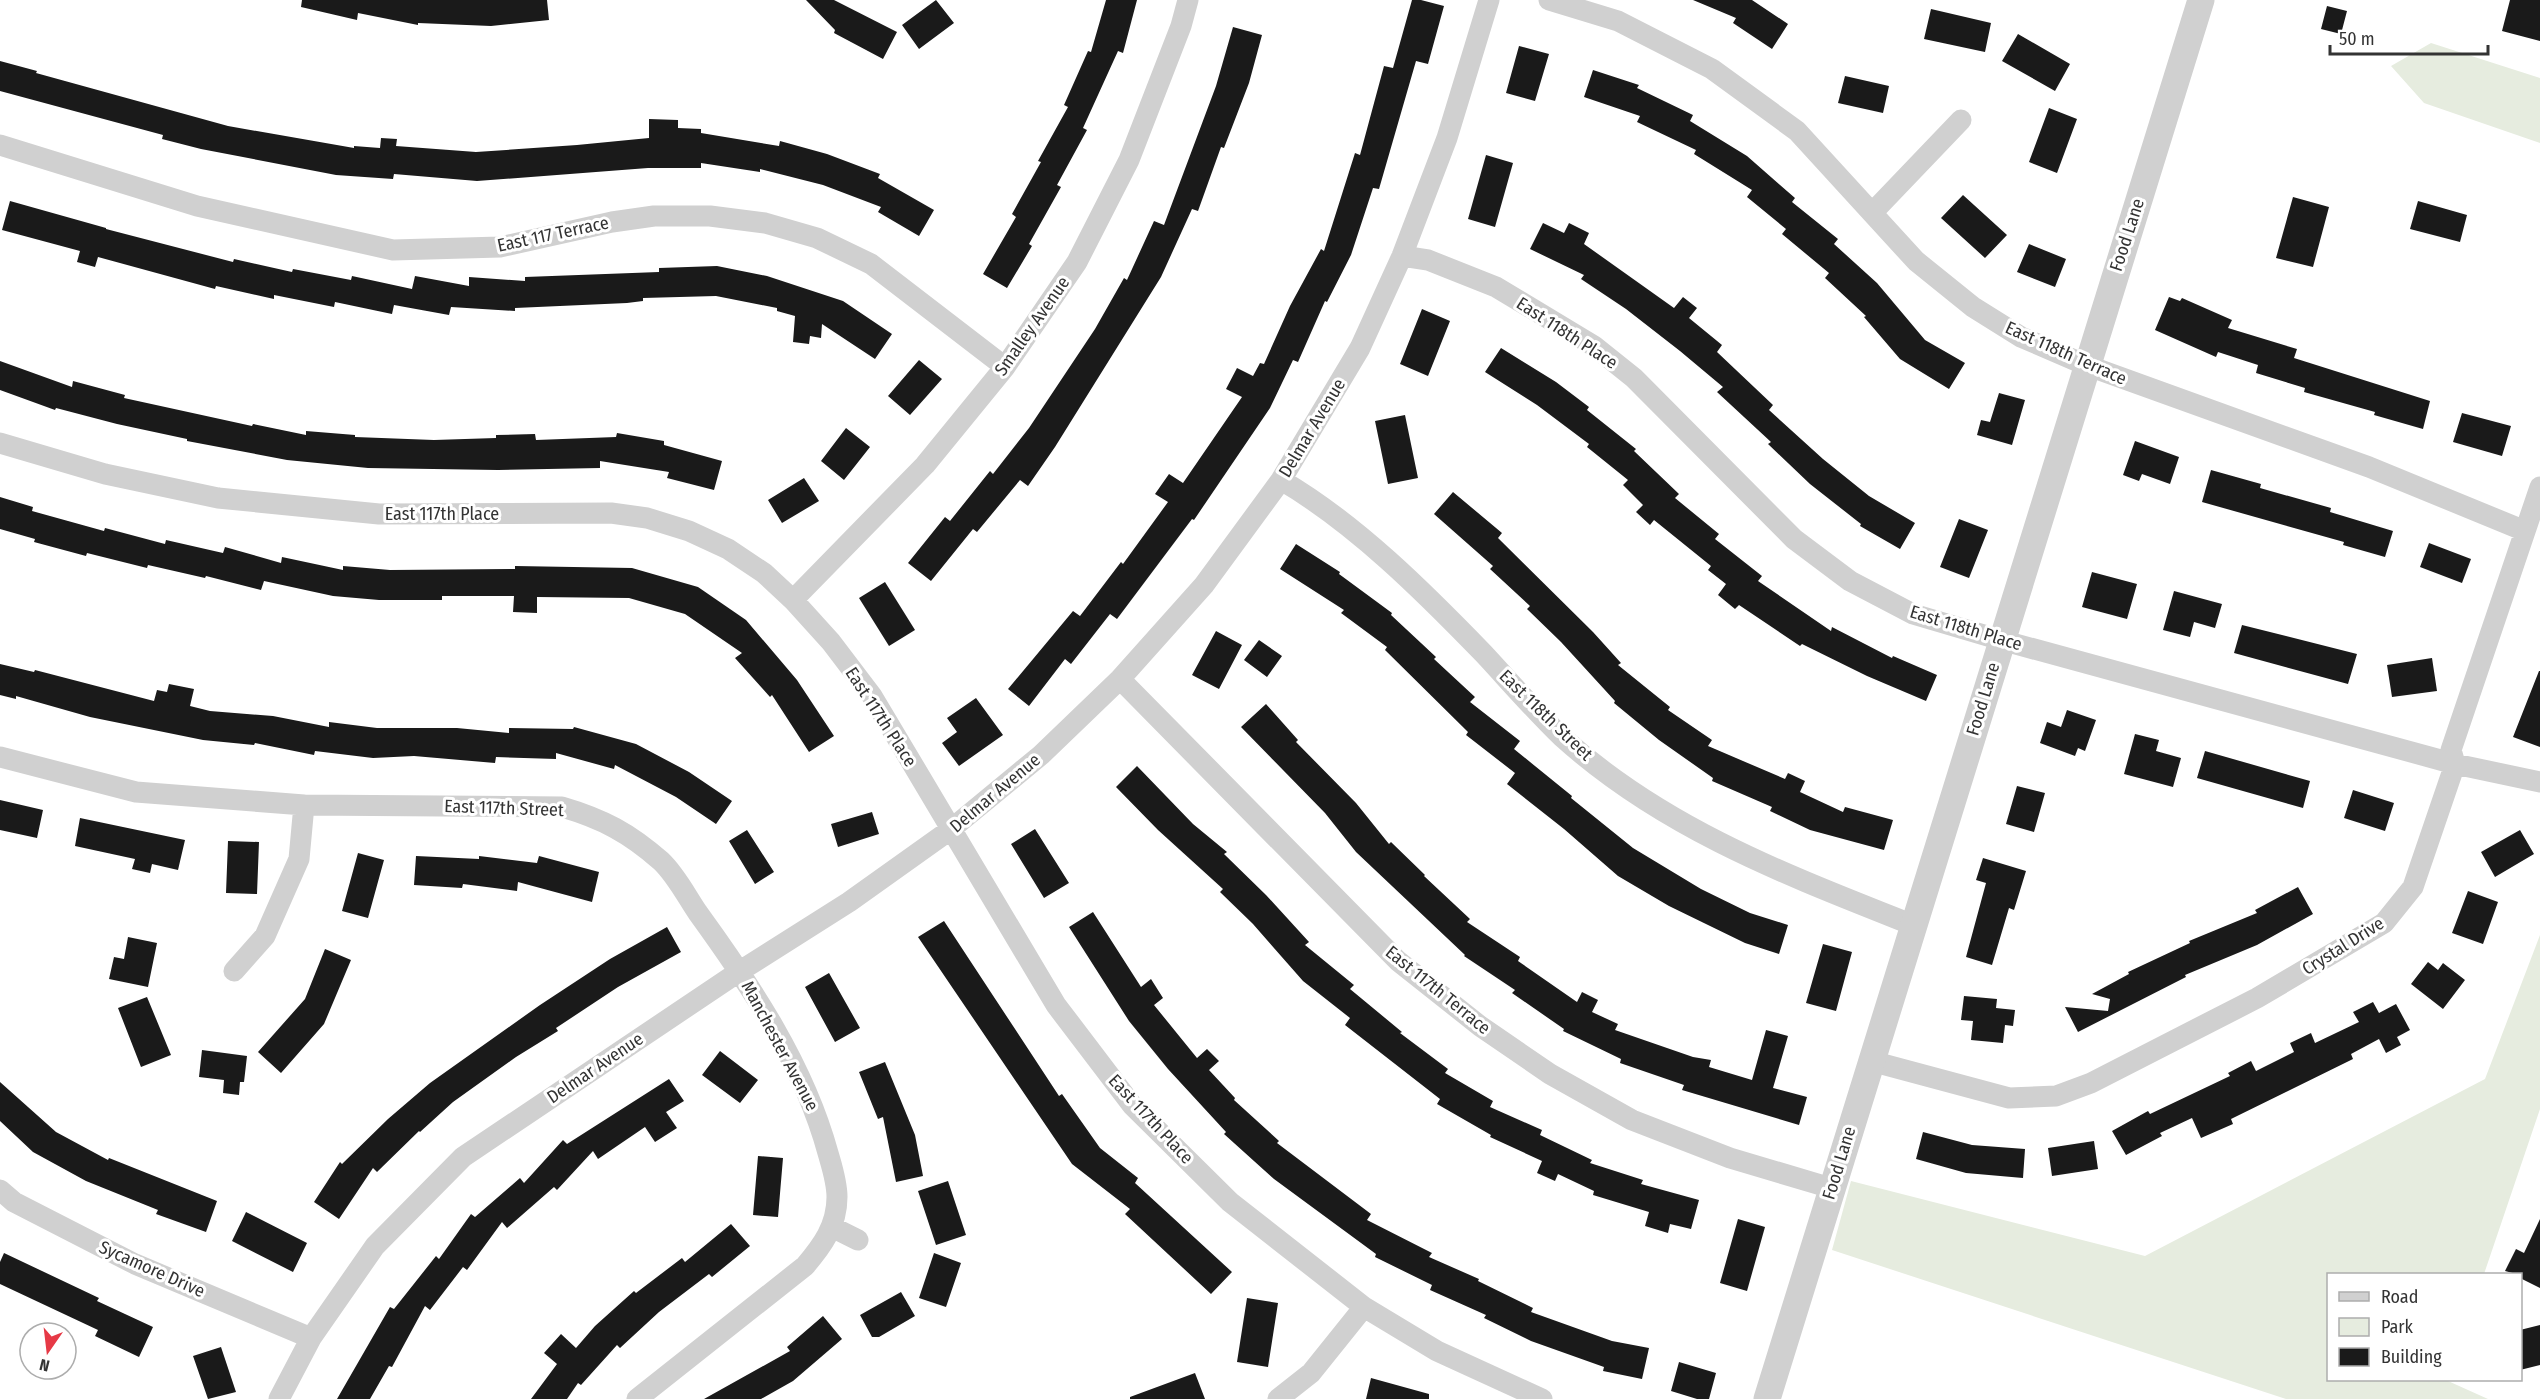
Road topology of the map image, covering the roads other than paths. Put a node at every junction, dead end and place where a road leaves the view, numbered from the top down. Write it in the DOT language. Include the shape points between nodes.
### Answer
graph roads {
  1 [pos="1188,0"];
  2 [pos="1489,0"];
  3 [pos="1549,0"];
  4 [pos="2201,0"];
  5 [pos="1961,120"];
  6 [pos="0,145"];
  7 [pos="1872,213"];
  8 [pos="1402,256"];
  9 [pos="2086,365"];
  10 [pos="1005,367"];
  11 [pos="0,443"];
  12 [pos="1281,480"];
  13 [pos="2540,487"];
  14 [pos="2525,531"];
  15 [pos="793,600"];
  16 [pos="2001,640"];
  17 [pos="1120,679"];
  18 [pos="0,757"];
  19 [pos="2454,764"];
  20 [pos="2540,782"];
  21 [pos="304,805"];
  22 [pos="950,830"];
  23 [pos="1913,926"];
  24 [pos="234,970"];
  25 [pos="740,971"];
  26 [pos="1871,1061"];
  27 [pos="1832,1188"];
  28 [pos="0,1190"];
  29 [pos="832,1227"];
  30 [pos="858,1240"];
  31 [pos="1364,1307"];
  32 [pos="310,1338"];
  33 [pos="279,1399"];
  34 [pos="637,1399"];
  35 [pos="1278,1399"];
  36 [pos="1542,1399"];
  37 [pos="1767,1399"];
  1 -- 10 [label="street, Smalley Avenue" via="1130,160 1077,262"];
  2 -- 8 [label="street, Delmar Avenue" via="1447,138"];
  3 -- 7 [label="street, East 118th Terrace" via="1618,21 1712,69 1797,132"];
  4 -- 9 [label="street, Food Lane"];
  5 -- 7 [label="street"];
  6 -- 10 [label="street, East 117 Terrace" via="197,206 393,250 500,247 654,216 710,216 765,223 817,238 871,264"];
  7 -- 9 [label="street, East 118th Terrace" via="1916,261 1973,307 2021,337"];
  8 -- 12 [label="street, Delmar Avenue" via="1360,348"];
  8 -- 16 [label="street, East 118th Place" via="1428,260 1496,287 1594,346 1634,378 1794,539 1850,581 1913,614"];
  9 -- 14 [label="street, East 118th Terrace" via="2369,466"];
  9 -- 16 [label="street, Food Lane"];
  10 -- 15 [label="street, Smalley Avenue" via="925,465"];
  11 -- 15 [label="street, East 117th Place" via="105,474 218,498 379,514 611,513 647,519 728,549 764,573"];
  12 -- 17 [label="street, Delmar Avenue" via="1204,585"];
  12 -- 23 [label="street, East 118th Street" via="1317,501 1393,566 1466,635 1562,736 1628,790 1685,825 1786,875"];
  13 -- 14 [label="street, Crystal Drive"];
  14 -- 19 [label="street, Crystal Drive" via="2451,750"];
  15 -- 22 [label="street, East 117th Place" via="872,696"];
  16 -- 19 [label="street, East 118th Place"];
  16 -- 23 [label="street, Food Lane"];
  17 -- 22 [label="street, Delmar Avenue" via="1041,755"];
  17 -- 27 [label="street, East 117th Terrace" via="1398,961 1480,1026 1550,1074 1632,1120 1731,1158"];
  18 -- 21 [label="street, East 117th Street" via="136,792"];
  19 -- 20 [label="street"];
  19 -- 26 [label="street, Crystal Drive" via="2413,887 2384,923 2257,998 2091,1083 2056,1096 2009,1098"];
  21 -- 24 [label="street" via="299,859 264,936"];
  21 -- 25 [label="street, East 117th Street" via="562,807 594,816 628,833 663,864"];
  22 -- 25 [label="street, Delmar Avenue" via="849,902"];
  22 -- 31 [label="street, East 117th Place" via="1056,1005 1132,1105 1230,1202"];
  23 -- 26 [label="street, Food Lane"];
  25 -- 29 [label="street, Manchester Avenue" via="819,1118 835,1180 837,1198"];
  25 -- 32 [label="street, Delmar Avenue" via="463,1157 375,1246"];
  26 -- 27 [label="street, Food Lane"];
  27 -- 37 [label="street, Food Lane"];
  28 -- 32 [label="street, Sycamore Drive" via="14,1202 135,1264"];
  29 -- 30 [label="street"];
  29 -- 34 [label="street, Manchester Avenue" via="824,1244 805,1266"];
  31 -- 35 [label="street" via="1311,1373"];
  31 -- 36 [label="street, East 117th Place" via="1437,1351"];
  32 -- 33 [label="street, Delmar Avenue"];
}
